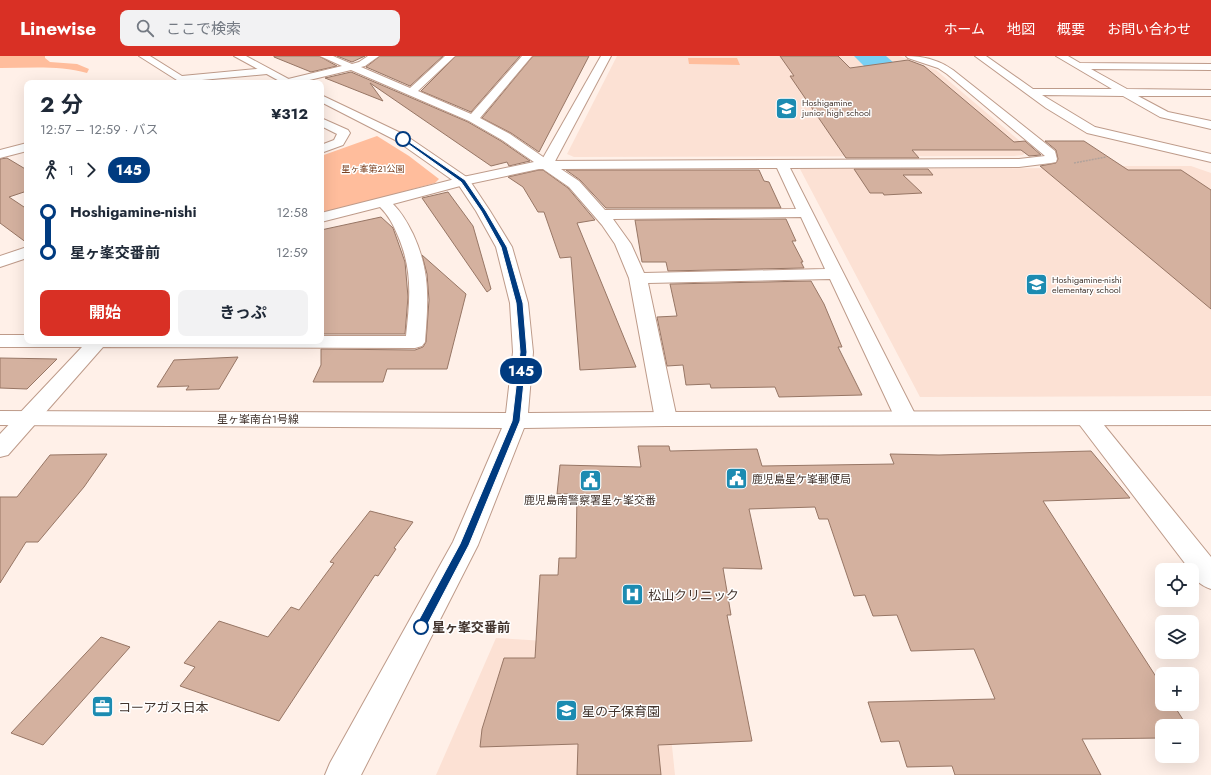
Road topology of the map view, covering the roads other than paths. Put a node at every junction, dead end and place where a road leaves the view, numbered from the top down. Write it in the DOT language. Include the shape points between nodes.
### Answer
graph roads {
  1 [pos="144,56"];
  2 [pos="239,56"];
  3 [pos="326,56"];
  4 [pos="374,56"];
  5 [pos="450,56"];
  6 [pos="527,56"];
  7 [pos="606,56"];
  8 [pos="911,56"];
  9 [pos="980,56"];
  10 [pos="1062,56"];
  11 [pos="1079,66"];
  12 [pos="352,67"];
  13 [pos="1211,67"];
  14 [pos="267,71"];
  15 [pos="285,80"];
  16 [pos="297,80"];
  17 [pos="411,92"];
  18 [pos="1030,92"];
  19 [pos="1125,92"];
  20 [pos="1211,93"];
  21 [pos="324,100"];
  22 [pos="473,119"];
  23 [pos="324,123"];
  24 [pos="1211,125"];
  25 [pos="24,148"];
  26 [pos="324,148"];
  27 [pos="0,154"];
  28 [pos="1211,158"];
  29 [pos="782,164"];
  30 [pos="546,165"];
  31 [pos="463,181"];
  32 [pos="383,202"];
  33 [pos="806,213"];
  34 [pos="600,215"];
  35 [pos="324,217"];
  36 [pos="24,253"];
  37 [pos="0,262"];
  38 [pos="835,274"];
  39 [pos="638,278"];
  40 [pos="0,341"];
  41 [pos="24,341"];
  42 [pos="324,342"];
  43 [pos="95,344"];
  44 [pos="29,417"];
  45 [pos="0,418"];
  46 [pos="906,418"];
  47 [pos="1087,418"];
  48 [pos="1211,418"];
  49 [pos="666,419"];
  50 [pos="516,421"];
  51 [pos="0,449"];
  52 [pos="1211,577"];
  53 [pos="342,775"];
  1 -- 14 [label="street" via="180,79"];
  2 -- 14 [label="street"];
  3 -- 12 [label="street"];
  4 -- 12 [label="street"];
  5 -- 17 [label="street"];
  6 -- 22 [label="street"];
  7 -- 30 [label="street"];
  8 -- 29 [label="street" via="941,66 950,72 1051,154 1051,159 1019,163"];
  9 -- 18 [label="street"];
  10 -- 11 [label="street"];
  11 -- 13 [label="street"];
  11 -- 19 [label="street"];
  12 -- 16 [label="street"];
  12 -- 17 [label="street"];
  14 -- 15 [label="street"];
  17 -- 22 [label="street"];
  18 -- 19 [label="street"];
  18 -- 28 [label="street" via="1091,130"];
  19 -- 20 [label="street"];
  19 -- 24 [label="street" via="1164,115"];
  21 -- 31 [label="street" via="401,138"];
  22 -- 30 [label="street" via="506,137"];
  23 -- 26 [label="street" via="344,133 339,142"];
  25 -- 27 [label="street"];
  29 -- 30 [label="street"];
  29 -- 33 [label="street"];
  30 -- 31 [label="street"];
  30 -- 34 [label="street" via="574,184"];
  31 -- 32 [label="street"];
  31 -- 50 [label="street" via="504,247 519,303 523,352"];
  32 -- 35 [label="street"];
  32 -- 42 [label="street" via="396,215 414,252 419,299 415,342"];
  33 -- 34 [label="street"];
  33 -- 38 [label="street"];
  34 -- 39 [label="street" via="622,244"];
  36 -- 37 [label="street"];
  38 -- 39 [label="street"];
  38 -- 46 [label="street"];
  39 -- 49 [label="street"];
  40 -- 41 [label="street"];
  43 -- 44 [label="street"];
  44 -- 45 [label="street, 星ヶ峯南台1号線"];
  44 -- 50 [label="street, 星ヶ峯南台1号線"];
  44 -- 51 [label="street"];
  46 -- 47 [label="street, 星ヶ峯南台1号線"];
  46 -- 49 [label="street, 星ヶ峯南台1号線"];
  47 -- 48 [label="street, 星ヶ峯南台1号線"];
  47 -- 52 [label="street"];
  49 -- 50 [label="street, 星ヶ峯南台1号線"];
  50 -- 53 [label="street" via="465,545"];
}
